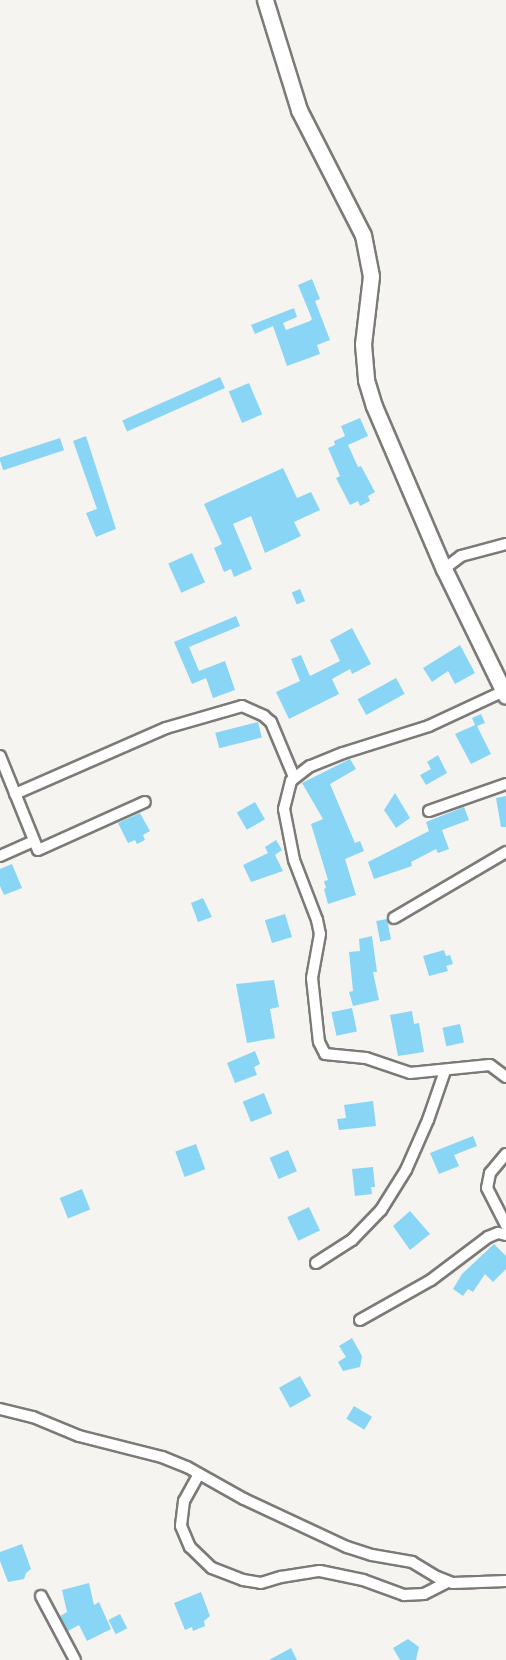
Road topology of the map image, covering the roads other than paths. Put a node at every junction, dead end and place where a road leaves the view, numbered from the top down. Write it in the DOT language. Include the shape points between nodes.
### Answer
graph roads {
  1 [pos="265,0"];
  2 [pos="506,544"];
  3 [pos="444,569"];
  4 [pos="505,693"];
  5 [pos="0,756"];
  6 [pos="294,777"];
  7 [pos="506,784"];
  8 [pos="15,794"];
  9 [pos="145,802"];
  10 [pos="429,812"];
  11 [pos="34,841"];
  12 [pos="506,852"];
  13 [pos="0,856"];
  14 [pos="394,918"];
  15 [pos="445,1071"];
  16 [pos="506,1077"];
  17 [pos="506,1154"];
  18 [pos="506,1225"];
  19 [pos="506,1235"];
  20 [pos="316,1263"];
  21 [pos="360,1320"];
  22 [pos="0,1409"];
  23 [pos="199,1474"];
  24 [pos="506,1581"];
  25 [pos="448,1582"];
  26 [pos="41,1596"];
  27 [pos="75,1660"];
  1 -- 3 [label="street" via="299,110 363,235 371,276 363,344 366,381"];
  2 -- 3 [label="street" via="461,556"];
  3 -- 4 [label="street"];
  4 -- 6 [label="street" via="429,726 332,757"];
  5 -- 8 [label="street"];
  6 -- 8 [label="street" via="271,722 242,706 166,728"];
  6 -- 15 [label="street" via="286,792 284,809 294,860 320,934 312,978 321,1048 330,1056 366,1058 410,1073"];
  7 -- 10 [label="street"];
  8 -- 11 [label="street"];
  9 -- 11 [label="street" via="38,850"];
  11 -- 13 [label="street"];
  12 -- 14 [label="street"];
  15 -- 16 [label="street" via="490,1065"];
  15 -- 20 [label="street" via="406,1170 381,1210 352,1240"];
  17 -- 18 [label="street" via="490,1173 487,1188"];
  19 -- 21 [label="street" via="488,1237 431,1280"];
  22 -- 23 [label="street" via="33,1417 79,1436 162,1457"];
  23 -- 25 [label="street" via="347,1547 411,1562"];
  23 -- 25 [label="street" via="184,1501 181,1526 190,1547 212,1568 261,1583 320,1571 363,1580 404,1595 424,1594"];
  24 -- 25 [label="street"];
  26 -- 27 [label="street"];
}
